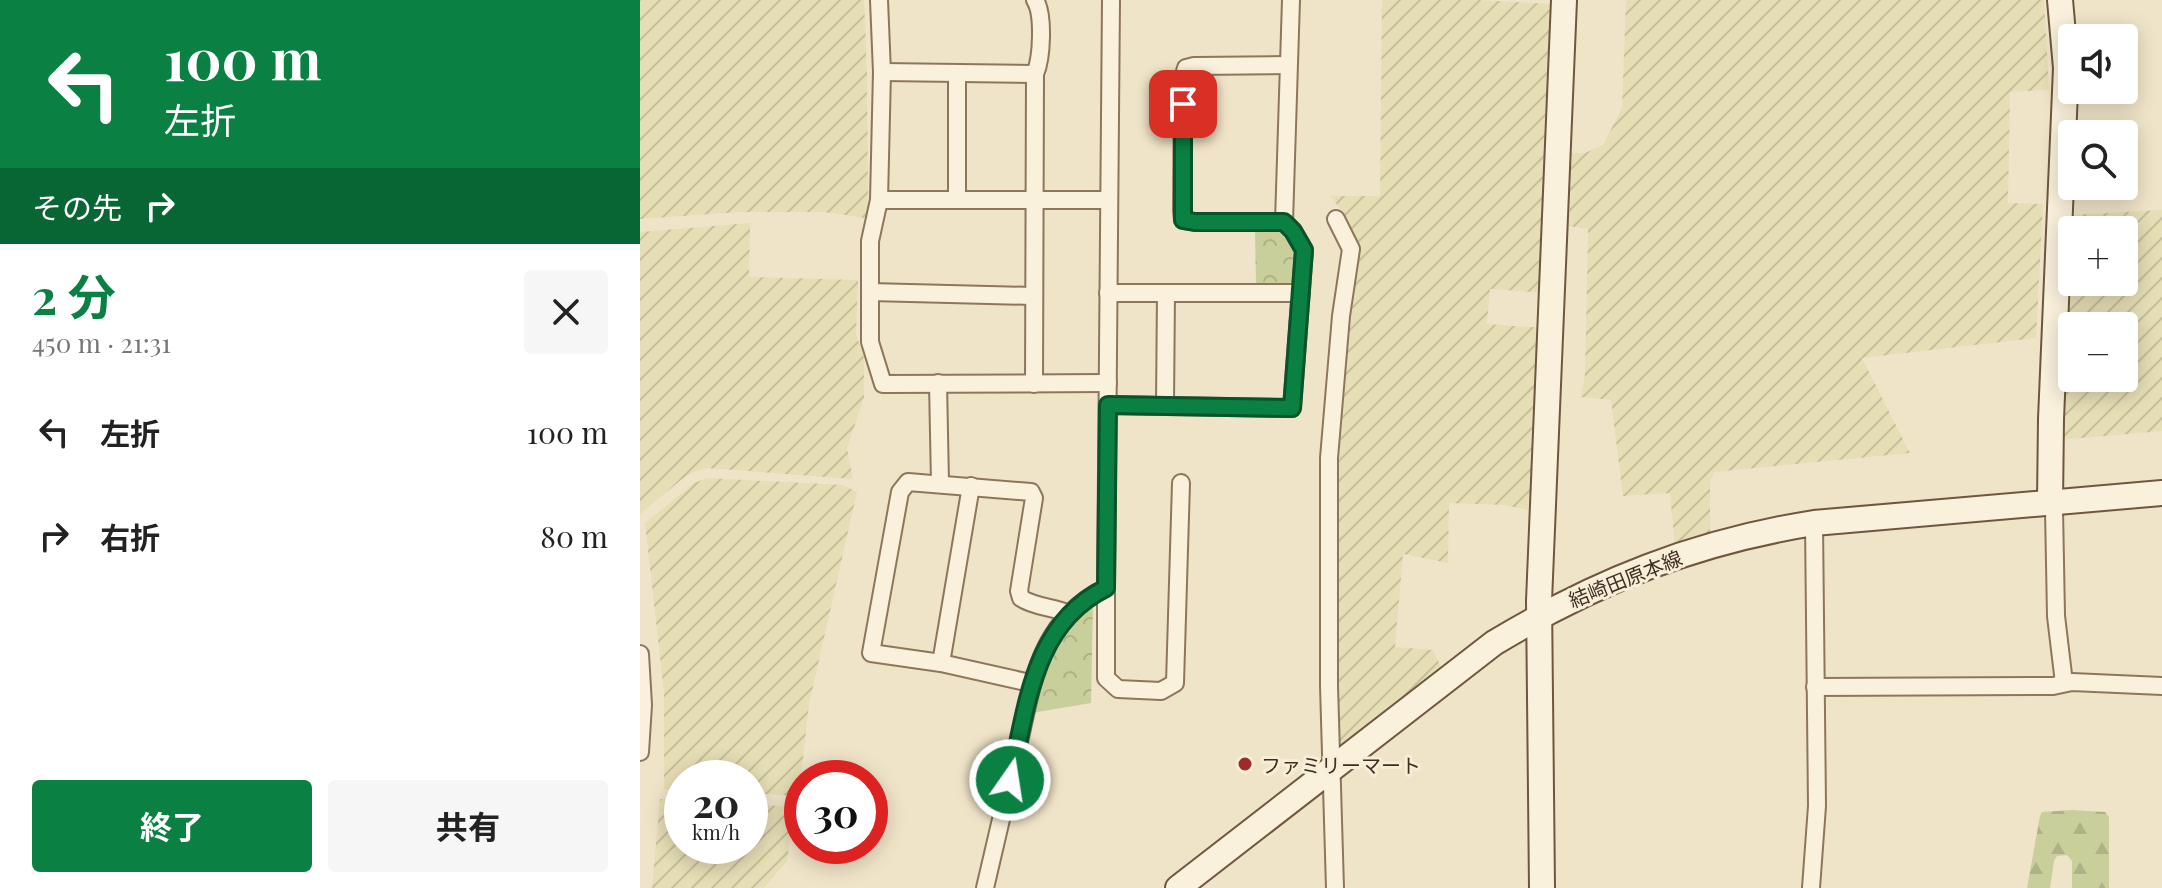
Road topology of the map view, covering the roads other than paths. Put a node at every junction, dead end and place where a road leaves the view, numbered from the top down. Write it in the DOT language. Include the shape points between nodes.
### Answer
graph roads {
  1 [pos="879,0"];
  2 [pos="1035,0"];
  3 [pos="1111,0"];
  4 [pos="1291,0"];
  5 [pos="1564,0"];
  6 [pos="2060,0"];
  7 [pos="1288,65"];
  8 [pos="882,72"];
  9 [pos="1035,74"];
  10 [pos="957,75"];
  11 [pos="957,199"];
  12 [pos="879,200"];
  13 [pos="1108,200"];
  14 [pos="1034,201"];
  15 [pos="1336,219"];
  16 [pos="1284,222"];
  17 [pos="870,292"];
  18 [pos="1108,293"];
  19 [pos="1166,293"];
  20 [pos="1301,293"];
  21 [pos="1032,296"];
  22 [pos="938,383"];
  23 [pos="1108,383"];
  24 [pos="1034,384"];
  25 [pos="1108,405"];
  26 [pos="1165,405"];
  27 [pos="940,483"];
  28 [pos="1181,483"];
  29 [pos="971,486"];
  30 [pos="2162,493"];
  31 [pos="2050,502"];
  32 [pos="1814,523"];
  33 [pos="1106,588"];
  34 [pos="1069,614"];
  35 [pos="1540,615"];
  36 [pos="640,654"];
  37 [pos="941,663"];
  38 [pos="1030,683"];
  39 [pos="2064,683"];
  40 [pos="2162,686"];
  41 [pos="1815,687"];
  42 [pos="640,752"];
  43 [pos="1331,767"];
  44 [pos="985,888"];
  45 [pos="1178,888"];
  46 [pos="1335,888"];
  47 [pos="1542,888"];
  48 [pos="1811,888"];
  1 -- 8 [label="street"];
  2 -- 9 [label="street" via="1040,11 1040,63"];
  3 -- 13 [label="street"];
  4 -- 7 [label="street"];
  5 -- 35 [label="street"];
  6 -- 31 [label="street" via="2066,68"];
  7 -- 16 [label="street"];
  7 -- 16 [label="street" via="1194,66 1186,68 1183,78 1183,220"];
  8 -- 10 [label="street"];
  8 -- 12 [label="street"];
  9 -- 10 [label="street"];
  9 -- 14 [label="street"];
  10 -- 11 [label="street"];
  11 -- 12 [label="street"];
  11 -- 14 [label="street"];
  12 -- 17 [label="street" via="870,241"];
  13 -- 14 [label="street"];
  13 -- 18 [label="street"];
  14 -- 21 [label="street"];
  15 -- 43 [label="street" via="1351,249 1329,458"];
  16 -- 20 [label="street" via="1304,250"];
  17 -- 21 [label="street"];
  17 -- 22 [label="street" via="870,342 883,384"];
  18 -- 19 [label="street"];
  18 -- 23 [label="street"];
  19 -- 20 [label="street"];
  19 -- 26 [label="street"];
  20 -- 26 [label="street" via="1292,408"];
  21 -- 24 [label="street"];
  22 -- 24 [label="street"];
  22 -- 27 [label="street"];
  23 -- 24 [label="street"];
  23 -- 25 [label="street"];
  25 -- 26 [label="street"];
  25 -- 33 [label="street"];
  27 -- 29 [label="street"];
  27 -- 37 [label="street" via="908,482 900,492 871,653"];
  28 -- 33 [label="street" via="1175,683 1161,691 1118,689 1106,678"];
  29 -- 34 [label="street" via="1031,492 1021,598"];
  29 -- 37 [label="street"];
  30 -- 31 [label="street, 結崎田原本線"];
  31 -- 32 [label="street, 結崎田原本線"];
  31 -- 39 [label="street"];
  32 -- 35 [label="street, 結崎田原本線" via="1715,542 1614,579"];
  32 -- 41 [label="street"];
  33 -- 34 [label="street"];
  34 -- 38 [label="street"];
  35 -- 43 [label="street, 結崎田原本線" via="1494,643"];
  35 -- 47 [label="street"];
  36 -- 42 [label="street"];
  37 -- 38 [label="street"];
  38 -- 44 [label="street"];
  39 -- 40 [label="street"];
  39 -- 41 [label="street"];
  41 -- 48 [label="street" via="1817,806"];
  43 -- 45 [label="street, 結崎田原本線"];
  43 -- 46 [label="street"];
}
